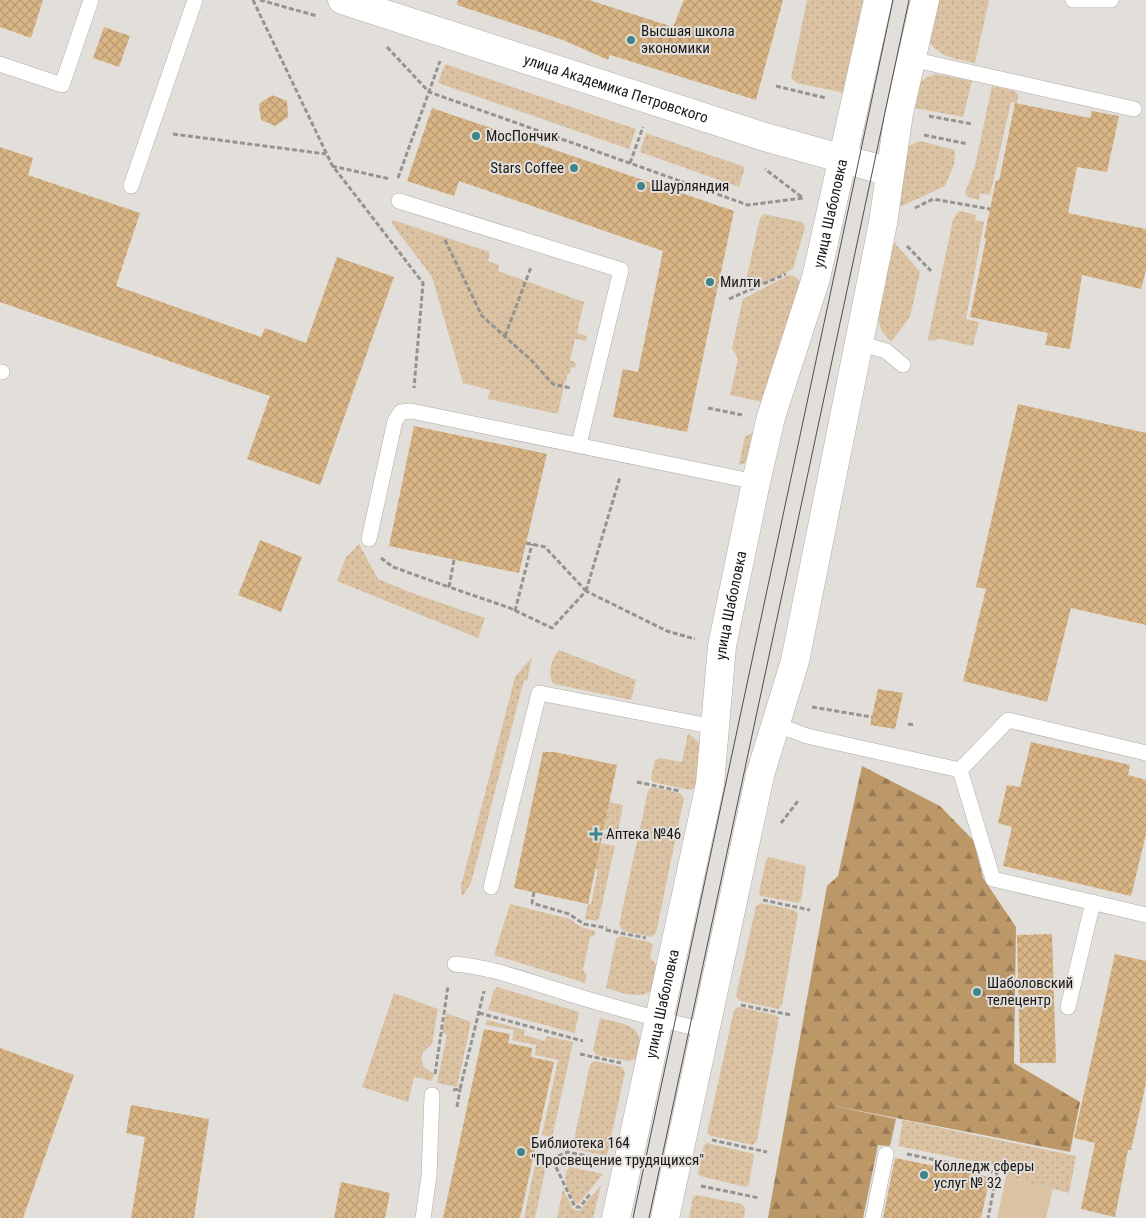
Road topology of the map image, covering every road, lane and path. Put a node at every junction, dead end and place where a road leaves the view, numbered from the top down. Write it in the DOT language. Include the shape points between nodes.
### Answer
graph roads {
  1 [pos="91,0"];
  2 [pos="195,0"];
  3 [pos="253,0"];
  4 [pos="878,0"];
  5 [pos="925,0"];
  6 [pos="1073,0"];
  7 [pos="1111,0"];
  8 [pos="346,1"];
  9 [pos="386,46"];
  10 [pos="442,56"];
  11 [pos="912,59"];
  12 [pos="0,64"];
  13 [pos="776,86"];
  14 [pos="429,92"];
  15 [pos="829,98"];
  16 [pos="1134,108"];
  17 [pos="928,115"];
  18 [pos="644,124"];
  19 [pos="972,124"];
  20 [pos="150,130"];
  21 [pos="915,133"];
  22 [pos="968,144"];
  23 [pos="326,154"];
  24 [pos="843,160"];
  25 [pos="630,163"];
  26 [pos="757,163"];
  27 [pos="332,165"];
  28 [pos="890,172"];
  29 [pos="131,186"];
  30 [pos="803,198"];
  31 [pos="400,201"];
  32 [pos="805,206"];
  33 [pos="990,209"];
  34 [pos="911,210"];
  35 [pos="384,222"];
  36 [pos="382,230"];
  37 [pos="446,236"];
  38 [pos="903,239"];
  39 [pos="538,244"];
  40 [pos="795,270"];
  41 [pos="932,271"];
  42 [pos="729,299"];
  43 [pos="505,336"];
  44 [pos="859,343"];
  45 [pos="903,365"];
  46 [pos="416,368"];
  47 [pos="590,393"];
  48 [pos="708,408"];
  49 [pos="744,416"];
  50 [pos="579,444"];
  51 [pos="620,476"];
  52 [pos="756,482"];
  53 [pos="369,539"];
  54 [pos="526,543"];
  55 [pos="532,544"];
  56 [pos="454,560"];
  57 [pos="449,587"];
  58 [pos="586,591"];
  59 [pos="515,611"];
  60 [pos="705,642"];
  61 [pos="811,707"];
  62 [pos="872,717"];
  63 [pos="775,724"];
  64 [pos="908,724"];
  65 [pos="915,725"];
  66 [pos="715,727"];
  67 [pos="1146,753"];
  68 [pos="960,770"];
  69 [pos="602,836"];
  70 [pos="625,840"];
  71 [pos="491,887"];
  72 [pos="534,892"];
  73 [pos="755,898"];
  74 [pos="1093,902"];
  75 [pos="810,910"];
  76 [pos="1146,915"];
  77 [pos="606,928"];
  78 [pos="455,964"];
  79 [pos="490,970"];
  80 [pos="733,1003"];
  81 [pos="1068,1007"];
  82 [pos="479,1013"];
  83 [pos="791,1015"];
  84 [pos="659,1021"];
  85 [pos="706,1030"];
  86 [pos="583,1041"];
  87 [pos="432,1096"];
  88 [pos="704,1138"];
  89 [pos="767,1152"];
  90 [pos="886,1154"];
  91 [pos="609,1161"];
  92 [pos="602,1165"];
  93 [pos="556,1167"];
  94 [pos="698,1185"];
  95 [pos="596,1187"];
  96 [pos="759,1198"];
  97 [pos="423,1218"];
  98 [pos="616,1218"];
  99 [pos="665,1218"];
  100 [pos="873,1218"];
  101 [pos="988,1218"];
  1 -- 12 [label="lane" via="62,85"];
  2 -- 20 [label="lane"];
  3 -- 23 [label="path"];
  4 -- 24 [label="main road, улица Шаболовка"];
  5 -- 11 [label="main road"];
  6 -- 7 [label="lane"];
  8 -- 24 [label="main road, улица Академика Петровского" via="740,130"];
  9 -- 14 [label="path"];
  10 -- 14 [label="path"];
  11 -- 16 [label="lane"];
  11 -- 28 [label="main road"];
  13 -- 15 [label="path"];
  14 -- 25 [label="path"];
  14 -- 27 [label="path" via="397,181"];
  17 -- 19 [label="path"];
  18 -- 25 [label="path"];
  20 -- 23 [label="path"];
  20 -- 29 [label="lane"];
  21 -- 22 [label="path"];
  23 -- 27 [label="path"];
  24 -- 28 [label="main road, улица Академика Петровского"];
  24 -- 52 [label="main road, улица Шаболовка" via="816,278 771,417"];
  25 -- 30 [label="path" via="748,205"];
  26 -- 30 [label="path"];
  27 -- 36 [label="path"];
  28 -- 44 [label="main road"];
  30 -- 32 [label="path"];
  31 -- 39 [label="lane"];
  33 -- 34 [label="path" via="934,199"];
  35 -- 36 [label="path"];
  36 -- 46 [label="path" via="422,283"];
  37 -- 43 [label="path" via="444,242 482,316"];
  38 -- 41 [label="path"];
  39 -- 43 [label="path"];
  39 -- 47 [label="lane" via="621,270"];
  40 -- 42 [label="path"];
  43 -- 47 [label="path" via="553,384"];
  44 -- 45 [label="lane" via="886,351"];
  44 -- 63 [label="main road" via="795,661"];
  47 -- 50 [label="lane"];
  48 -- 49 [label="path"];
  50 -- 52 [label="lane"];
  50 -- 53 [label="lane" via="411,410 401,412 395,421"];
  51 -- 58 [label="path"];
  52 -- 66 [label="main road, улица Шаболовка" via="722,646"];
  53 -- 57 [label="path" via="377,555 393,567"];
  54 -- 55 [label="path"];
  55 -- 58 [label="path" via="545,547"];
  55 -- 59 [label="path"];
  56 -- 57 [label="path"];
  57 -- 59 [label="path"];
  58 -- 59 [label="path" via="552,628"];
  58 -- 60 [label="path" via="667,631"];
  61 -- 62 [label="path"];
  63 -- 68 [label="lane" via="807,736"];
  63 -- 85 [label="main road" via="760,776"];
  64 -- 65 [label="path"];
  66 -- 71 [label="lane" via="539,693"];
  66 -- 84 [label="main road, улица Шаболовка" via="710,784"];
  67 -- 68 [label="lane" via="1008,720"];
  68 -- 74 [label="lane" via="993,879"];
  69 -- 70 [label="path"];
  72 -- 77 [label="path" via="532,903 569,914 584,924"];
  73 -- 75 [label="path"];
  74 -- 76 [label="lane"];
  74 -- 81 [label="lane"];
  78 -- 79 [label="lane"];
  78 -- 87 [label="path" via="445,1000"];
  79 -- 82 [label="path"];
  79 -- 84 [label="lane"];
  80 -- 83 [label="path"];
  82 -- 86 [label="path"];
  82 -- 87 [label="path" via="460,1089"];
  84 -- 85 [label="lane"];
  84 -- 98 [label="main road, улица Шаболовка"];
  85 -- 99 [label="main road"];
  87 -- 97 [label="lane" via="429,1176"];
  88 -- 89 [label="path"];
  90 -- 100 [label="lane"];
  90 -- 101 [label="path" via="894,1151 996,1173"];
  91 -- 92 [label="path" via="568,1152 558,1156"];
  93 -- 95 [label="path" via="575,1207 580,1207"];
  94 -- 96 [label="path"];
}
